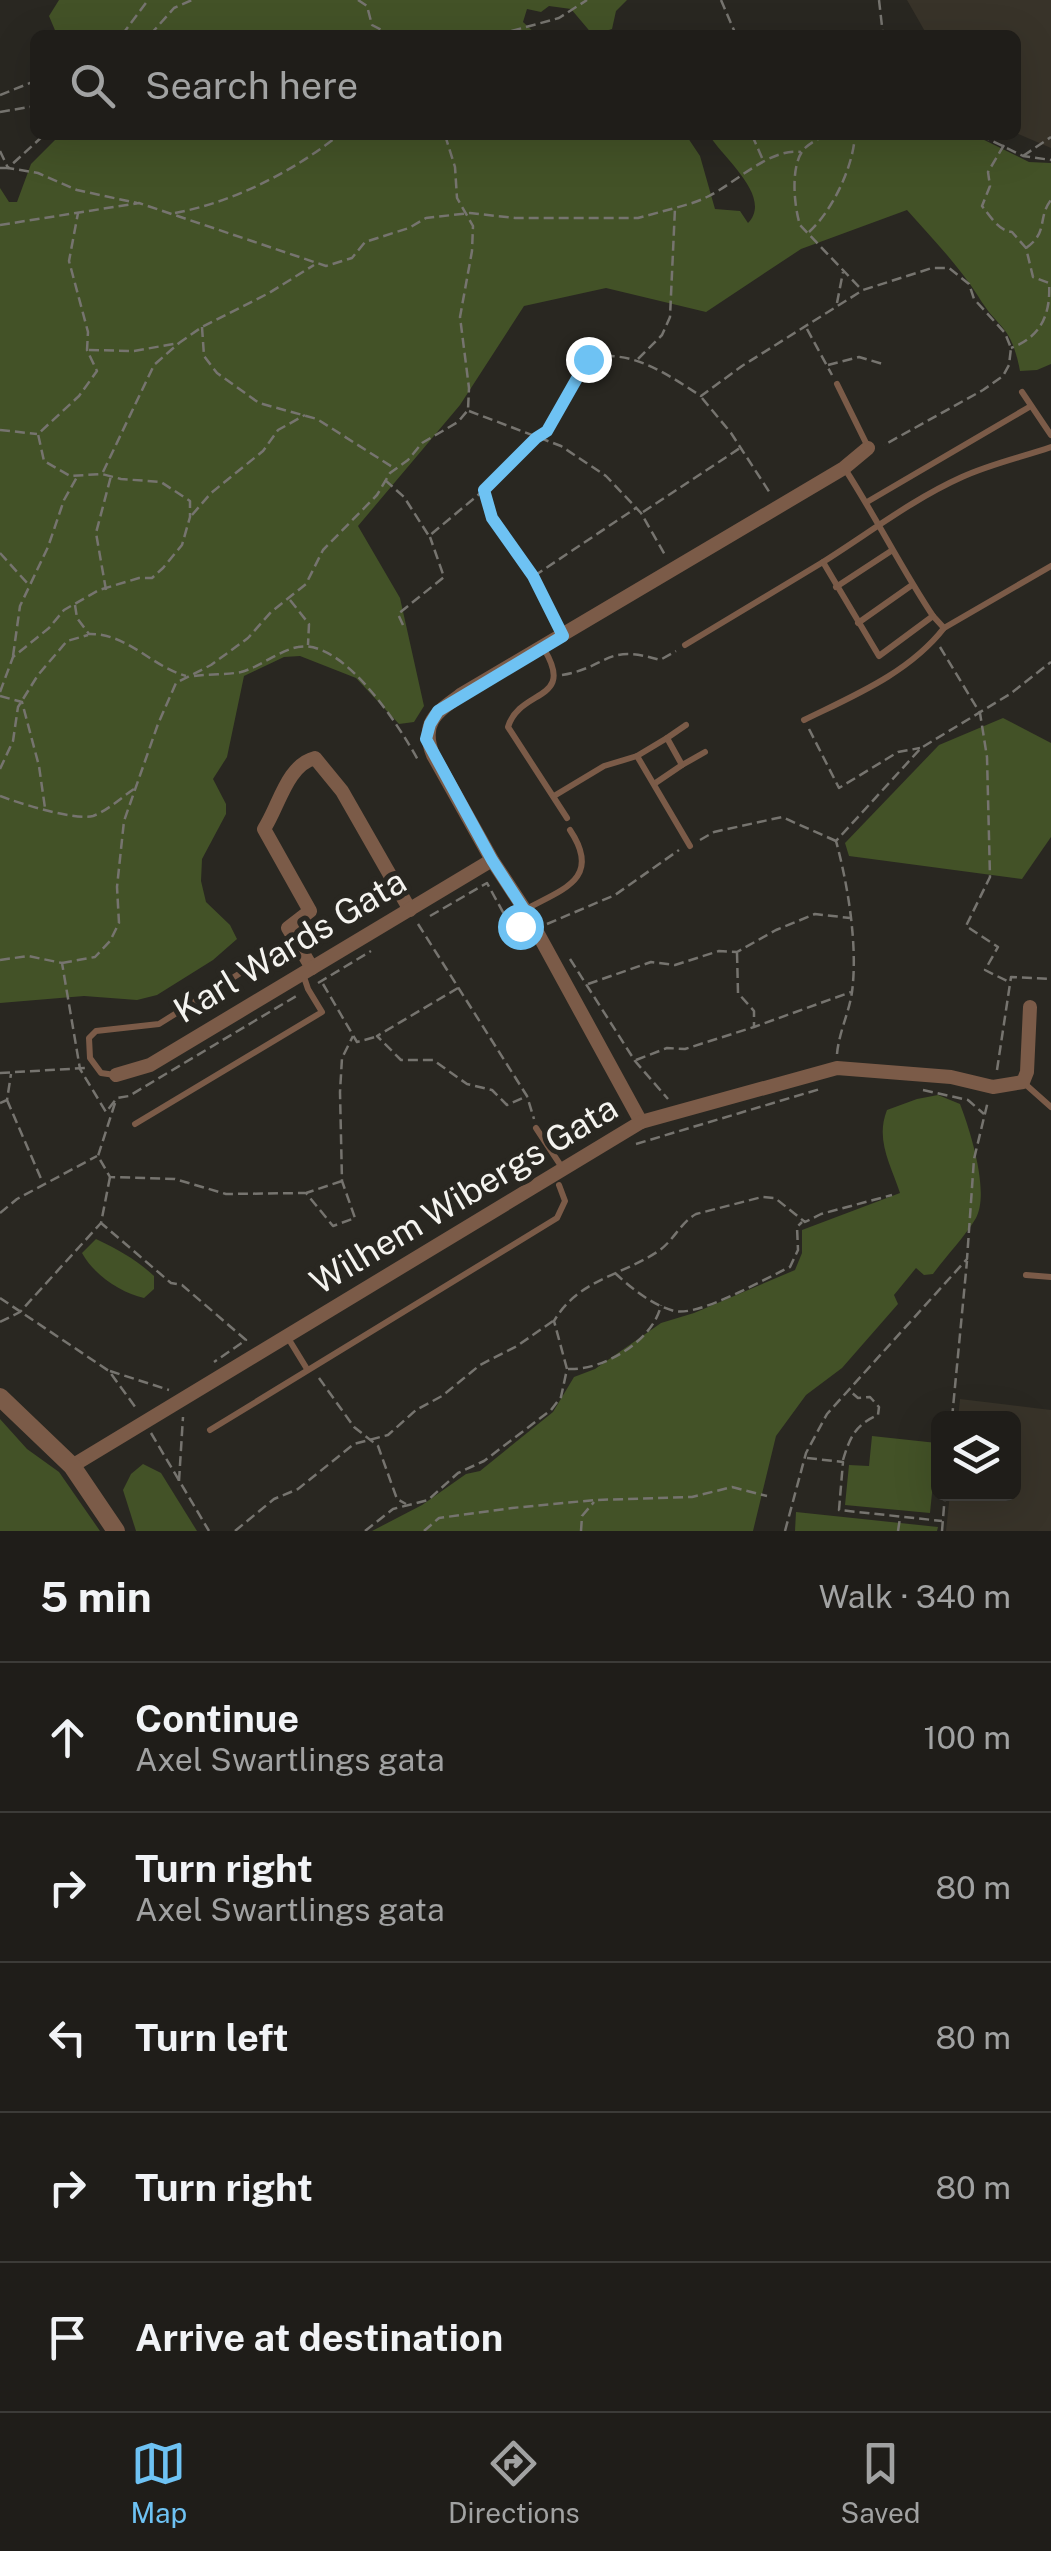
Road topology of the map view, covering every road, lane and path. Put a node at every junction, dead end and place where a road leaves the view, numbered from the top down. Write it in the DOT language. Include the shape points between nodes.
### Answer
graph roads {
  1 [pos="148,0"];
  2 [pos="192,0"];
  3 [pos="358,0"];
  4 [pos="587,0"];
  5 [pos="721,0"];
  6 [pos="879,0"];
  7 [pos="126,30"];
  8 [pos="154,30"];
  9 [pos="382,30"];
  10 [pos="516,30"];
  11 [pos="734,30"];
  12 [pos="882,30"];
  13 [pos="30,84"];
  14 [pos="0,94"];
  15 [pos="30,107"];
  16 [pos="0,112"];
  17 [pos="1051,138"];
  18 [pos="39,140"];
  19 [pos="331,140"];
  20 [pos="446,140"];
  21 [pos="754,140"];
  22 [pos="819,140"];
  23 [pos="854,140"];
  24 [pos="991,140"];
  25 [pos="1004,146"];
  26 [pos="0,150"];
  27 [pos="802,152"];
  28 [pos="1023,156"];
  29 [pos="1051,160"];
  30 [pos="763,162"];
  31 [pos="0,168"];
  32 [pos="8,168"];
  33 [pos="1051,200"];
  34 [pos="138,204"];
  35 [pos="675,208"];
  36 [pos="78,213"];
  37 [pos="170,214"];
  38 [pos="469,214"];
  39 [pos="0,225"];
  40 [pos="808,234"];
  41 [pos="1026,248"];
  42 [pos="316,263"];
  43 [pos="844,270"];
  44 [pos="862,290"];
  45 [pos="837,305"];
  46 [pos="1049,317"];
  47 [pos="202,326"];
  48 [pos="806,328"];
  49 [pos="179,344"];
  50 [pos="1010,348"];
  51 [pos="88,350"];
  52 [pos="637,360"];
  53 [pos="883,364"];
  54 [pos="827,365"];
  55 [pos="836,384"];
  56 [pos="1022,392"];
  57 [pos="701,396"];
  58 [pos="1031,406"];
  59 [pos="468,410"];
  60 [pos="306,414"];
  61 [pos="0,430"];
  62 [pos="38,434"];
  63 [pos="1051,434"];
  64 [pos="536,438"];
  65 [pos="1051,446"];
  66 [pos="740,447"];
  67 [pos="868,448"];
  68 [pos="844,468"];
  69 [pos="396,469"];
  70 [pos="102,474"];
  71 [pos="112,474"];
  72 [pos="78,475"];
  73 [pos="386,480"];
  74 [pos="484,490"];
  75 [pos="770,494"];
  76 [pos="867,502"];
  77 [pos="636,508"];
  78 [pos="641,513"];
  79 [pos="190,517"];
  80 [pos="879,527"];
  81 [pos="429,536"];
  82 [pos="892,551"];
  83 [pos="0,554"];
  84 [pos="668,560"];
  85 [pos="823,562"];
  86 [pos="1051,566"];
  87 [pos="533,576"];
  88 [pos="29,585"];
  89 [pos="912,585"];
  90 [pos="836,587"];
  91 [pos="106,590"];
  92 [pos="288,598"];
  93 [pos="75,604"];
  94 [pos="933,616"];
  95 [pos="858,622"];
  96 [pos="403,625"];
  97 [pos="944,628"];
  98 [pos="90,634"];
  99 [pos="563,636"];
  100 [pos="935,640"];
  101 [pos="685,645"];
  102 [pos="308,648"];
  103 [pos="543,648"];
  104 [pos="13,657"];
  105 [pos="1051,662"];
  106 [pos="556,674"];
  107 [pos="188,677"];
  108 [pos="2,682"];
  109 [pos="0,694"];
  110 [pos="22,702"];
  111 [pos="980,712"];
  112 [pos="804,720"];
  113 [pos="686,725"];
  114 [pos="667,738"];
  115 [pos="922,748"];
  116 [pos="705,752"];
  117 [pos="637,756"];
  118 [pos="421,764"];
  119 [pos="682,766"];
  120 [pos="0,768"];
  121 [pos="654,784"];
  122 [pos="135,788"];
  123 [pos="0,796"];
  124 [pos="554,796"];
  125 [pos="45,808"];
  126 [pos="567,818"];
  127 [pos="570,830"];
  128 [pos="836,841"];
  129 [pos="690,846"];
  130 [pos="492,860"];
  131 [pos="414,916"];
  132 [pos="850,918"];
  133 [pos="534,919"];
  134 [pos="369,952"];
  135 [pos="738,952"];
  136 [pos="566,954"];
  137 [pos="0,960"];
  138 [pos="62,964"];
  139 [pos="250,968"];
  140 [pos="312,974"];
  141 [pos="1051,979"];
  142 [pos="1010,982"];
  143 [pos="587,984"];
  144 [pos="458,988"];
  145 [pos="308,989"];
  146 [pos="852,992"];
  147 [pos="1030,1007"];
  148 [pos="754,1028"];
  149 [pos="354,1036"];
  150 [pos="376,1036"];
  151 [pos="634,1061"];
  152 [pos="97,1067"];
  153 [pos="80,1068"];
  154 [pos="837,1068"];
  155 [pos="12,1072"];
  156 [pos="0,1073"];
  157 [pos="116,1076"];
  158 [pos="1023,1082"];
  159 [pos="822,1088"];
  160 [pos="994,1088"];
  161 [pos="918,1089"];
  162 [pos="527,1096"];
  163 [pos="117,1098"];
  164 [pos="7,1100"];
  165 [pos="0,1103"];
  166 [pos="1051,1106"];
  167 [pos="675,1114"];
  168 [pos="984,1114"];
  169 [pos="641,1122"];
  170 [pos="135,1124"];
  171 [pos="536,1128"];
  172 [pos="626,1147"];
  173 [pos="98,1156"];
  174 [pos="110,1177"];
  175 [pos="561,1178"];
  176 [pos="342,1181"];
  177 [pos="43,1184"];
  178 [pos="306,1193"];
  179 [pos="892,1195"];
  180 [pos="0,1213"];
  181 [pos="804,1221"];
  182 [pos="102,1224"];
  183 [pos="967,1259"];
  184 [pos="615,1273"];
  185 [pos="1026,1275"];
  186 [pos="1051,1277"];
  187 [pos="0,1298"];
  188 [pos="662,1305"];
  189 [pos="20,1312"];
  190 [pos="554,1321"];
  191 [pos="0,1322"];
  192 [pos="287,1337"];
  193 [pos="309,1367"];
  194 [pos="567,1369"];
  195 [pos="202,1370"];
  196 [pos="109,1371"];
  197 [pos="848,1388"];
  198 [pos="0,1398"];
  199 [pos="179,1402"];
  200 [pos="136,1408"];
  201 [pos="953,1411"];
  202 [pos="210,1430"];
  203 [pos="151,1432"];
  204 [pos="367,1440"];
  205 [pos="805,1458"];
  206 [pos="843,1462"];
  207 [pos="72,1466"];
  208 [pos="179,1480"];
  209 [pos="767,1496"];
  210 [pos="595,1500"];
  211 [pos="944,1501"];
  212 [pos="407,1504"];
  213 [pos="900,1517"];
  214 [pos="942,1521"];
  215 [pos="116,1531"];
  216 [pos="209,1531"];
  217 [pos="235,1531"];
  218 [pos="365,1531"];
  219 [pos="424,1531"];
  220 [pos="581,1531"];
  221 [pos="785,1531"];
  222 [pos="898,1531"];
  223 [pos="942,1531"];
  1 -- 7 [label="path"];
  2 -- 8 [label="path"];
  3 -- 9 [label="path"];
  4 -- 10 [label="path" via="559,18"];
  5 -- 11 [label="path"];
  6 -- 12 [label="path"];
  13 -- 14 [label="path"];
  15 -- 16 [label="path"];
  17 -- 28 [label="path"];
  18 -- 32 [label="path"];
  19 -- 37 [label="path" via="222,202"];
  20 -- 38 [label="path" via="457,198"];
  21 -- 30 [label="path"];
  22 -- 27 [label="path"];
  23 -- 40 [label="path" via="838,196"];
  24 -- 25 [label="path"];
  25 -- 28 [label="path"];
  25 -- 41 [label="path" via="988,172 982,206"];
  26 -- 32 [label="path"];
  27 -- 30 [label="path"];
  27 -- 40 [label="path" via="796,215"];
  28 -- 29 [label="path"];
  30 -- 35 [label="path" via="707,197"];
  31 -- 32 [label="path"];
  32 -- 34 [label="path"];
  33 -- 41 [label="path" via="1044,229"];
  34 -- 36 [label="path"];
  34 -- 37 [label="path"];
  35 -- 38 [label="path" via="638,218"];
  35 -- 52 [label="path" via="670,317"];
  36 -- 39 [label="path"];
  36 -- 51 [label="path" via="69,260"];
  37 -- 42 [label="path"];
  38 -- 42 [label="path" via="426,218 365,242 340,264"];
  38 -- 59 [label="path" via="472,250 460,317"];
  40 -- 43 [label="path"];
  41 -- 46 [label="path" via="1033,277 1050,283"];
  42 -- 47 [label="path"];
  43 -- 44 [label="path"];
  43 -- 45 [label="path"];
  44 -- 45 [label="path"];
  44 -- 50 [label="path" via="949,268 969,284"];
  45 -- 48 [label="path"];
  46 -- 50 [label="path"];
  47 -- 49 [label="path"];
  47 -- 60 [label="path" via="204,356 217,373 259,403"];
  48 -- 54 [label="path"];
  48 -- 57 [label="path"];
  49 -- 51 [label="path"];
  49 -- 70 [label="path" via="154,365"];
  50 -- 67 [label="path" via="1003,376 880,448"];
  51 -- 62 [label="path" via="97,371"];
  52 -- 57 [label="path"];
  52 -- 64 [label="path" via="588,359 547,431"];
  53 -- 54 [label="path" via="859,357"];
  54 -- 55 [label="path"];
  55 -- 67 [label="lane"];
  56 -- 58 [label="lane"];
  57 -- 66 [label="path"];
  58 -- 63 [label="lane"];
  58 -- 76 [label="lane"];
  59 -- 64 [label="path"];
  59 -- 69 [label="path"];
  60 -- 69 [label="path"];
  60 -- 79 [label="path" via="278,430"];
  61 -- 62 [label="path"];
  62 -- 72 [label="path" via="44,461"];
  64 -- 74 [label="path"];
  64 -- 77 [label="path" via="606,476"];
  65 -- 80 [label="lane" via="965,475"];
  66 -- 75 [label="path"];
  66 -- 78 [label="path"];
  67 -- 68 [label="street"];
  68 -- 76 [label="lane"];
  68 -- 99 [label="street"];
  69 -- 73 [label="path"];
  70 -- 71 [label="path"];
  70 -- 72 [label="path"];
  71 -- 79 [label="path" via="161,482 190,501"];
  71 -- 91 [label="path" via="96,533"];
  72 -- 88 [label="path"];
  73 -- 81 [label="path"];
  73 -- 92 [label="path"];
  74 -- 81 [label="path"];
  74 -- 87 [label="path" via="492,518"];
  76 -- 80 [label="lane"];
  77 -- 78 [label="path"];
  77 -- 87 [label="path"];
  78 -- 84 [label="path"];
  79 -- 91 [label="path" via="182,545 152,578"];
  80 -- 82 [label="lane"];
  80 -- 85 [label="lane"];
  81 -- 96 [label="path" via="444,576 398,614"];
  82 -- 89 [label="lane"];
  82 -- 90 [label="lane"];
  83 -- 88 [label="path"];
  85 -- 90 [label="lane"];
  85 -- 101 [label="lane"];
  86 -- 97 [label="lane"];
  87 -- 99 [label="path"];
  88 -- 104 [label="path"];
  89 -- 94 [label="lane"];
  89 -- 95 [label="lane"];
  90 -- 95 [label="lane"];
  91 -- 93 [label="path"];
  92 -- 102 [label="path" via="309,624"];
  92 -- 107 [label="path" via="248,638"];
  93 -- 98 [label="path"];
  93 -- 104 [label="path"];
  94 -- 95 [label="lane" via="879,656"];
  94 -- 97 [label="lane"];
  97 -- 100 [label="lane"];
  98 -- 107 [label="path" via="122,640"];
  98 -- 110 [label="path" via="67,641"];
  99 -- 103 [label="street"];
  100 -- 111 [label="path"];
  100 -- 112 [label="lane" via="892,675"];
  101 -- 106 [label="path" via="660,660 632,651"];
  102 -- 107 [label="path" via="298,646 240,672"];
  102 -- 118 [label="path" via="348,666"];
  103 -- 106 [label="lane"];
  103 -- 130 [label="street" via="438,711 426,739"];
  104 -- 108 [label="path"];
  105 -- 111 [label="path"];
  106 -- 124 [label="lane" via="508,726"];
  107 -- 122 [label="path" via="176,683"];
  108 -- 109 [label="path"];
  109 -- 110 [label="path"];
  110 -- 120 [label="path"];
  110 -- 125 [label="path"];
  111 -- 115 [label="path"];
  111 -- 142 [label="path" via="990,877 966,926 998,947 985,970"];
  112 -- 115 [label="path" via="839,788 898,752"];
  113 -- 114 [label="lane"];
  114 -- 117 [label="lane"];
  114 -- 119 [label="lane"];
  115 -- 128 [label="path"];
  116 -- 119 [label="lane"];
  117 -- 121 [label="lane"];
  117 -- 124 [label="lane" via="604,766"];
  119 -- 121 [label="lane"];
  121 -- 129 [label="lane"];
  122 -- 125 [label="path" via="93,816"];
  122 -- 138 [label="path" via="122,838 118,923 95,956"];
  123 -- 125 [label="path"];
  124 -- 126 [label="lane"];
  127 -- 133 [label="lane" via="584,866"];
  128 -- 129 [label="path" via="782,818 714,832"];
  128 -- 132 [label="path"];
  129 -- 133 [label="path" via="615,895"];
  130 -- 131 [label="street, Karl Wards Gata"];
  130 -- 133 [label="street"];
  131 -- 133 [label="path" via="487,884 510,925"];
  131 -- 140 [label="street, Karl Wards Gata"];
  131 -- 140 [label="street" via="342,791 315,758 306,760 264,829 310,911 288,928"];
  131 -- 144 [label="path"];
  132 -- 135 [label="path" via="814,914"];
  132 -- 146 [label="path"];
  133 -- 169 [label="street"];
  134 -- 140 [label="path"];
  135 -- 143 [label="path" via="718,951 675,965 651,962"];
  135 -- 148 [label="path" via="738,993 754,1011"];
  136 -- 143 [label="path"];
  137 -- 138 [label="path" via="28,956"];
  138 -- 153 [label="path"];
  139 -- 152 [label="lane" via="159,1024 96,1031 89,1038"];
  140 -- 145 [label="lane"];
  140 -- 145 [label="path"];
  140 -- 149 [label="path"];
  140 -- 157 [label="street, Karl Wards Gata" via="150,1065"];
  141 -- 142 [label="path"];
  142 -- 160 [label="path"];
  143 -- 151 [label="path"];
  144 -- 150 [label="path"];
  144 -- 162 [label="path"];
  145 -- 163 [label="path"];
  145 -- 170 [label="lane" via="322,1012"];
  146 -- 148 [label="path"];
  146 -- 154 [label="path"];
  147 -- 158 [label="street"];
  148 -- 151 [label="path"];
  149 -- 150 [label="path" via="357,1042"];
  149 -- 176 [label="path" via="342,1058"];
  150 -- 162 [label="path" via="400,1060 433,1060 508,1105"];
  151 -- 167 [label="path"];
  152 -- 153 [label="path"];
  152 -- 157 [label="lane"];
  153 -- 155 [label="path"];
  153 -- 163 [label="path" via="106,1112"];
  154 -- 160 [label="street, Wilhem Wibergs Gata"];
  154 -- 167 [label="street, Wilhem Wibergs Gata"];
  155 -- 156 [label="path"];
  155 -- 164 [label="path"];
  158 -- 160 [label="street, Wilhem Wibergs Gata"];
  158 -- 166 [label="lane"];
  159 -- 172 [label="path"];
  160 -- 168 [label="path"];
  161 -- 168 [label="path" via="968,1100"];
  162 -- 171 [label="path"];
  163 -- 173 [label="path"];
  164 -- 165 [label="path"];
  164 -- 177 [label="path"];
  167 -- 169 [label="street, Wilhem Wibergs Gata"];
  168 -- 183 [label="path"];
  169 -- 175 [label="street, Wilhem Wibergs Gata"];
  171 -- 175 [label="lane"];
  173 -- 174 [label="path"];
  173 -- 177 [label="path"];
  174 -- 178 [label="path" via="175,1179 240,1195"];
  174 -- 182 [label="path"];
  175 -- 192 [label="street, Wilhem Wibergs Gata"];
  175 -- 193 [label="lane" via="565,1202 558,1218"];
  176 -- 178 [label="path"];
  176 -- 178 [label="path" via="354,1218 333,1226"];
  177 -- 180 [label="path"];
  179 -- 181 [label="path"];
  181 -- 184 [label="path" via="775,1198 762,1197 696,1214 655,1254"];
  181 -- 188 [label="path" via="797,1226 798,1250 790,1266 692,1310"];
  182 -- 189 [label="path"];
  182 -- 195 [label="path" via="246,1340"];
  183 -- 197 [label="path"];
  183 -- 201 [label="path"];
  184 -- 188 [label="path"];
  184 -- 190 [label="path" via="578,1292"];
  185 -- 186 [label="lane"];
  187 -- 189 [label="path"];
  188 -- 194 [label="path" via="650,1331 620,1352 588,1370"];
  189 -- 191 [label="path"];
  189 -- 196 [label="path"];
  190 -- 194 [label="path"];
  190 -- 204 [label="path" via="388,1434"];
  192 -- 193 [label="lane"];
  192 -- 199 [label="street, Wilhem Wibergs Gata"];
  193 -- 202 [label="lane"];
  193 -- 204 [label="path"];
  194 -- 212 [label="path" via="552,1410 428,1500"];
  196 -- 199 [label="path" via="172,1391"];
  196 -- 200 [label="path"];
  197 -- 205 [label="path"];
  197 -- 206 [label="path" via="879,1408 857,1426"];
  198 -- 207 [label="street"];
  199 -- 207 [label="street, Wilhem Wibergs Gata"];
  199 -- 208 [label="path"];
  203 -- 208 [label="path"];
  204 -- 212 [label="path" via="378,1446 397,1498"];
  204 -- 217 [label="path"];
  205 -- 206 [label="path"];
  205 -- 221 [label="path"];
  206 -- 213 [label="path" via="838,1510"];
  207 -- 215 [label="street"];
  208 -- 216 [label="path"];
  209 -- 210 [label="path" via="732,1487 692,1497"];
  210 -- 219 [label="path" via="438,1518"];
  210 -- 220 [label="path" via="582,1516"];
  211 -- 214 [label="path"];
  212 -- 218 [label="path"];
  213 -- 214 [label="path"];
  213 -- 222 [label="path"];
  214 -- 223 [label="path"];
}
